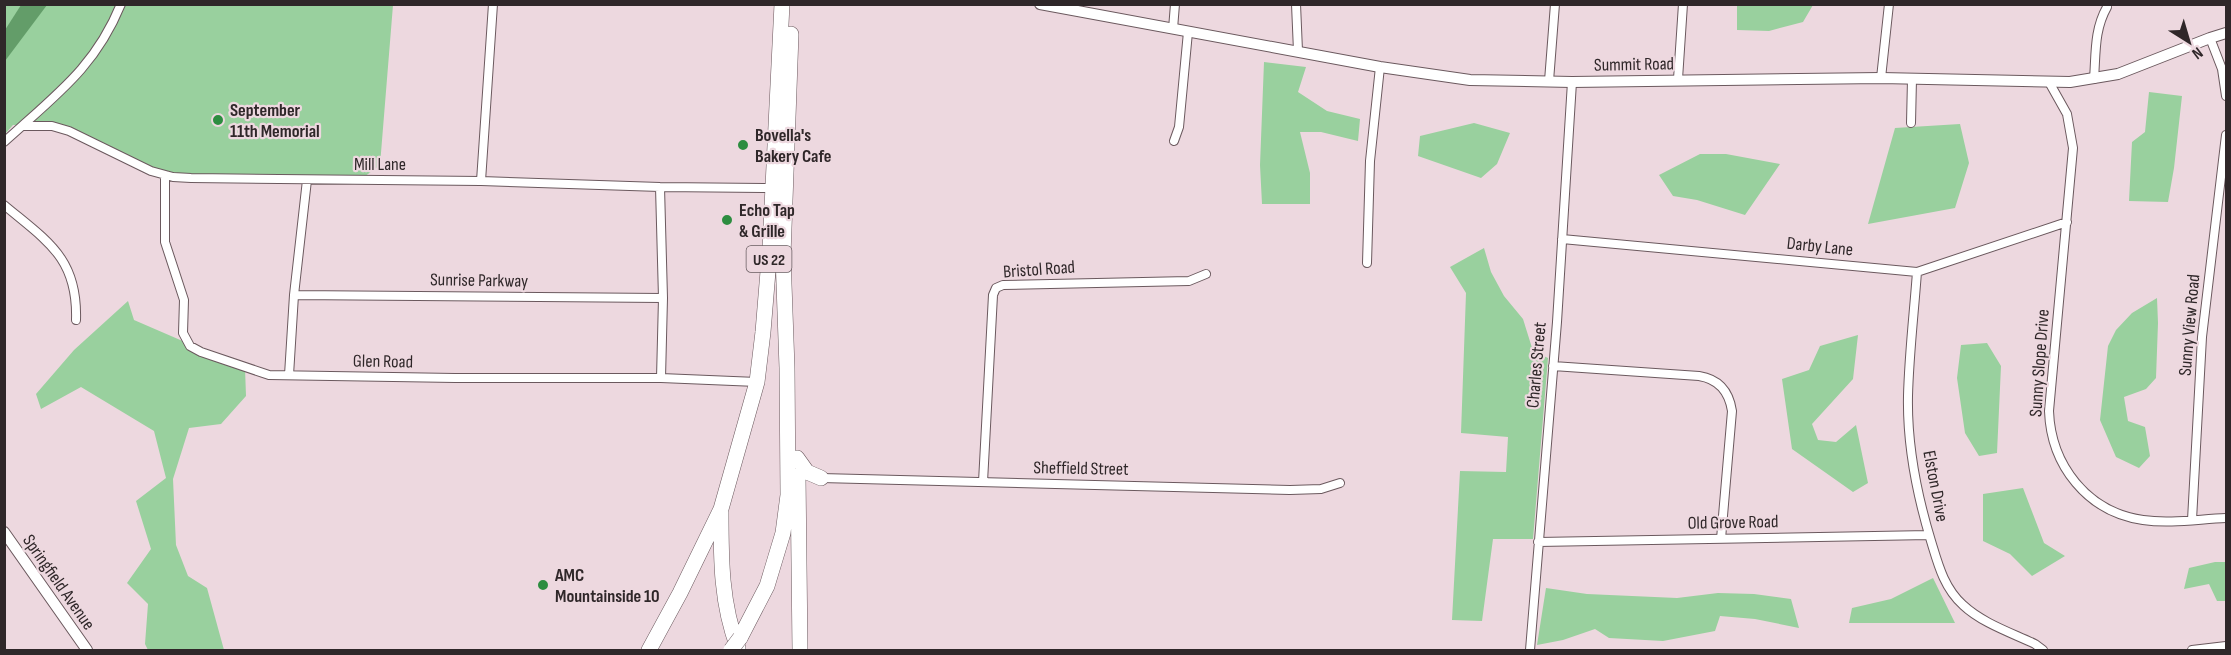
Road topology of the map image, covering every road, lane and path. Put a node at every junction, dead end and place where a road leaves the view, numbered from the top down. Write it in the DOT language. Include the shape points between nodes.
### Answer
graph roads {
  1 [pos="121,4"];
  2 [pos="492,4"];
  3 [pos="782,4"];
  4 [pos="792,4"];
  5 [pos="1040,4"];
  6 [pos="1175,4"];
  7 [pos="1296,4"];
  8 [pos="1556,4"];
  9 [pos="1683,4"];
  10 [pos="1889,4"];
  11 [pos="2107,7"];
  12 [pos="1173,29"];
  13 [pos="1188,32"];
  14 [pos="2226,33"];
  15 [pos="2210,38"];
  16 [pos="1298,51"];
  17 [pos="1380,67"];
  18 [pos="1881,78"];
  19 [pos="1912,79"];
  20 [pos="2094,79"];
  21 [pos="1678,80"];
  22 [pos="1549,81"];
  23 [pos="1572,82"];
  24 [pos="2049,82"];
  25 [pos="2226,96"];
  26 [pos="1911,123"];
  27 [pos="22,126"];
  28 [pos="2226,135"];
  29 [pos="1174,141"];
  30 [pos="4,142"];
  31 [pos="165,175"];
  32 [pos="307,180"];
  33 [pos="481,181"];
  34 [pos="660,186"];
  35 [pos="772,188"];
  36 [pos="4,205"];
  37 [pos="2067,222"];
  38 [pos="1562,239"];
  39 [pos="1367,263"];
  40 [pos="1917,272"];
  41 [pos="1206,274"];
  42 [pos="294,295"];
  43 [pos="663,298"];
  44 [pos="75,320"];
  45 [pos="1553,366"];
  46 [pos="787,368"];
  47 [pos="289,375"];
  48 [pos="661,378"];
  49 [pos="757,382"];
  50 [pos="797,458"];
  51 [pos="821,478"];
  52 [pos="983,483"];
  53 [pos="1340,483"];
  54 [pos="799,498"];
  55 [pos="721,509"];
  56 [pos="2226,518"];
  57 [pos="2192,520"];
  58 [pos="4,532"];
  59 [pos="1929,535"];
  60 [pos="1721,539"];
  61 [pos="1538,543"];
  62 [pos="736,646"];
  63 [pos="2226,646"];
  64 [pos="87,651"];
  65 [pos="649,651"];
  66 [pos="800,651"];
  67 [pos="1530,651"];
  68 [pos="2043,651"];
  69 [pos="2192,651"];
  1 -- 27 [label="street" via="95,55"];
  2 -- 33 [label="street"];
  3 -- 35 [label="highway, US 22"];
  4 -- 46 [label="highway, US 22" via="783,256"];
  5 -- 12 [label="main road, Summit Road"];
  6 -- 12 [label="street"];
  7 -- 16 [label="street"];
  8 -- 22 [label="street"];
  9 -- 21 [label="street"];
  10 -- 18 [label="street"];
  11 -- 20 [label="street" via="2096,34"];
  12 -- 13 [label="main road, Summit Road"];
  13 -- 16 [label="main road, Summit Road"];
  13 -- 29 [label="street" via="1179,127"];
  14 -- 15 [label="main road, Summit Road"];
  15 -- 20 [label="main road, Summit Road" via="2118,74"];
  15 -- 25 [label="street" via="2222,69"];
  16 -- 17 [label="main road, Summit Road"];
  17 -- 22 [label="main road, Summit Road" via="1470,80"];
  17 -- 39 [label="street" via="1370,161"];
  18 -- 19 [label="main road, Summit Road"];
  18 -- 21 [label="main road, Summit Road"];
  19 -- 24 [label="main road, Summit Road"];
  19 -- 26 [label="street"];
  20 -- 24 [label="main road, Summit Road"];
  21 -- 23 [label="main road, Summit Road"];
  22 -- 23 [label="main road, Summit Road"];
  23 -- 38 [label="street, Charles Street"];
  24 -- 37 [label="street, Sunny Slope Drive" via="2062,103 2072,136"];
  27 -- 30 [label="street"];
  27 -- 31 [label="street, Mill Lane" via="52,126 69,131"];
  28 -- 57 [label="street, Sunny View Road" via="2202,337"];
  31 -- 32 [label="street, Mill Lane"];
  31 -- 47 [label="street, Glen Road" via="165,242 184,300 186,340 201,352 269,375"];
  32 -- 33 [label="street, Mill Lane"];
  32 -- 42 [label="street"];
  33 -- 34 [label="street, Mill Lane"];
  34 -- 35 [label="street, Mill Lane"];
  34 -- 43 [label="street"];
  35 -- 49 [label="highway, US 22"];
  36 -- 44 [label="street" via="44,238 66,265 74,284"];
  37 -- 40 [label="street, Darby Lane"];
  37 -- 57 [label="street, Sunny Slope Drive" via="2049,411 2058,455 2083,492 2111,511 2144,520"];
  38 -- 40 [label="street, Darby Lane"];
  38 -- 45 [label="street, Charles Street"];
  40 -- 59 [label="street, Elston Drive" via="1908,398 1912,455"];
  41 -- 52 [label="street, Bristol Road" via="1189,281 996,288"];
  42 -- 43 [label="street, Sunrise Parkway"];
  42 -- 47 [label="street"];
  43 -- 48 [label="street"];
  45 -- 60 [label="street" via="1699,375 1719,384 1729,396 1732,411"];
  45 -- 61 [label="street, Charles Street"];
  46 -- 50 [label="highway"];
  46 -- 62 [label="highway, US 22" via="788,495 783,532 767,586"];
  47 -- 48 [label="street, Glen Road"];
  48 -- 49 [label="street, Glen Road"];
  49 -- 55 [label="highway, US 22"];
  50 -- 51 [label="highway" via="807,472"];
  50 -- 54 [label="highway"];
  51 -- 52 [label="street, Sheffield Street"];
  51 -- 54 [label="highway" via="806,486"];
  52 -- 53 [label="street, Sheffield Street" via="1290,490 1321,489"];
  54 -- 66 [label="highway"];
  55 -- 62 [label="highway" via="725,602"];
  55 -- 65 [label="highway, US 22"];
  56 -- 57 [label="street, Sunny Slope Drive"];
  58 -- 64 [label="main road, Springfield Avenue"];
  59 -- 60 [label="street, Old Grove Road"];
  59 -- 68 [label="street, Elston Drive" via="1943,580 1963,606"];
  60 -- 61 [label="street, Old Grove Road"];
  61 -- 67 [label="street, Charles Street"];
  63 -- 69 [label="street"];
}
